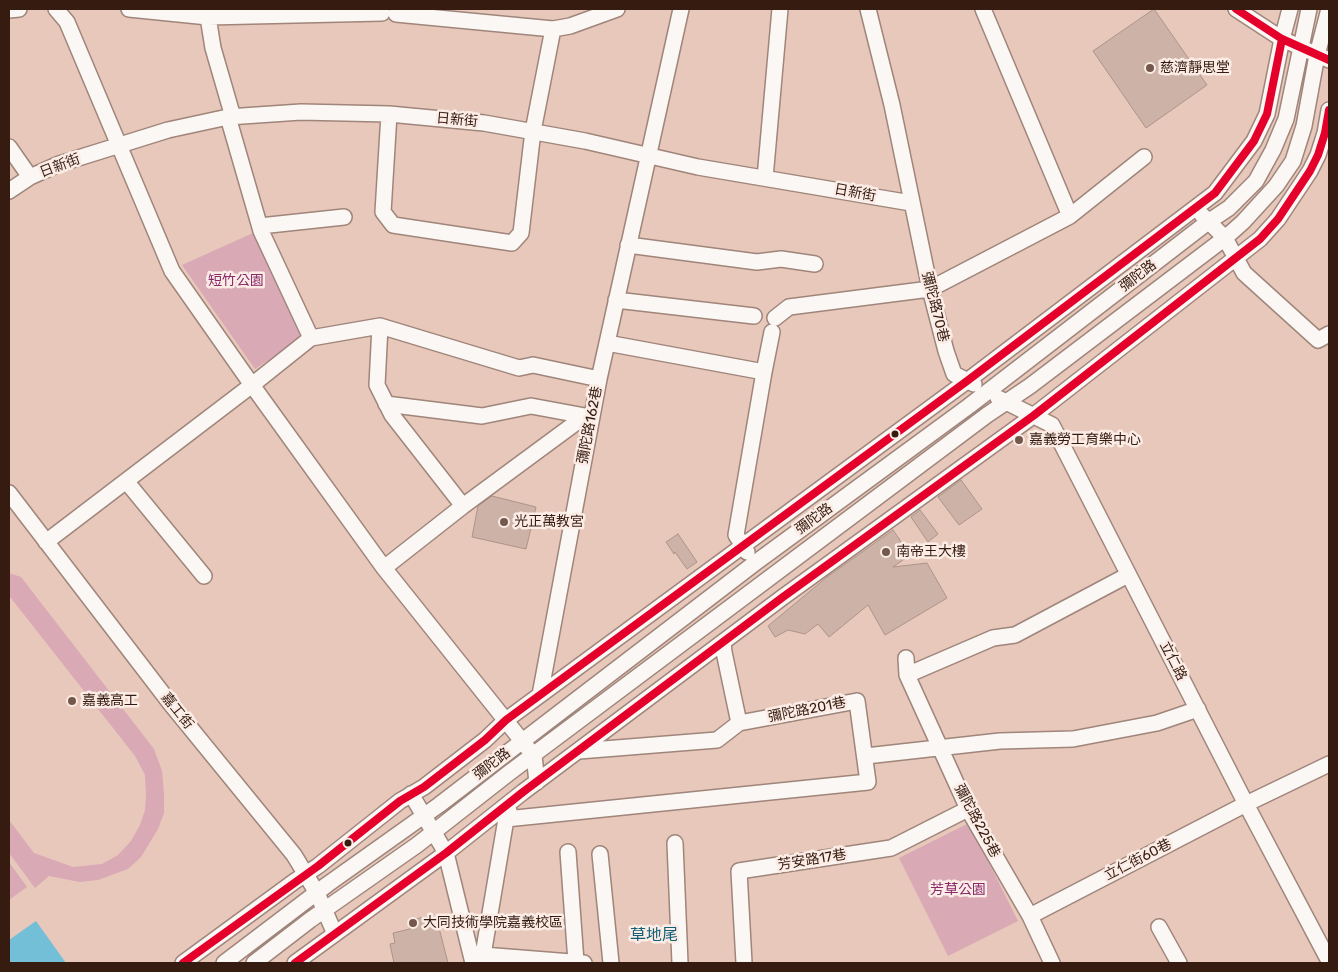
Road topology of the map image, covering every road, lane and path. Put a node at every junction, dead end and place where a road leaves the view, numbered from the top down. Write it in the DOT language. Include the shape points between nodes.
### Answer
graph roads {
  1 [pos="19,9"];
  2 [pos="56,9"];
  3 [pos="129,9"];
  4 [pos="617,9"];
  5 [pos="681,9"];
  6 [pos="780,9"];
  7 [pos="868,9"];
  8 [pos="982,9"];
  9 [pos="1236,9"];
  10 [pos="1274,9"];
  11 [pos="1290,9"];
  12 [pos="1309,9"];
  13 [pos="1329,9"];
  14 [pos="9,10"];
  15 [pos="1269,13"];
  16 [pos="208,17"];
  17 [pos="553,29"];
  18 [pos="1282,39"];
  19 [pos="1300,48"];
  20 [pos="1323,57"];
  21 [pos="1329,110"];
  22 [pos="389,114"];
  23 [pos="230,117"];
  24 [pos="533,131"];
  25 [pos="118,145"];
  26 [pos="9,147"];
  27 [pos="1324,151"];
  28 [pos="648,155"];
  29 [pos="1144,157"];
  30 [pos="30,177"];
  31 [pos="765,178"];
  32 [pos="1276,186"];
  33 [pos="9,191"];
  34 [pos="911,203"];
  35 [pos="1196,208"];
  36 [pos="1070,216"];
  37 [pos="344,217"];
  38 [pos="1208,222"];
  39 [pos="260,226"];
  40 [pos="1225,238"];
  41 [pos="628,245"];
  42 [pos="1236,258"];
  43 [pos="815,264"];
  44 [pos="930,289"];
  45 [pos="616,300"];
  46 [pos="754,316"];
  47 [pos="380,326"];
  48 [pos="1329,334"];
  49 [pos="311,338"];
  50 [pos="607,343"];
  51 [pos="764,372"];
  52 [pos="599,379"];
  53 [pos="967,381"];
  54 [pos="252,385"];
  55 [pos="987,391"];
  56 [pos="1005,402"];
  57 [pos="386,404"];
  58 [pos="588,416"];
  59 [pos="1033,416"];
  60 [pos="126,481"];
  61 [pos="9,492"];
  62 [pos="463,506"];
  63 [pos="739,540"];
  64 [pos="46,542"];
  65 [pos="755,563"];
  66 [pos="384,568"];
  67 [pos="1128,574"];
  68 [pos="204,576"];
  69 [pos="769,579"];
  70 [pos="783,597"];
  71 [pos="723,642"];
  72 [pos="906,658"];
  73 [pos="907,675"];
  74 [pos="540,695"];
  75 [pos="1198,709"];
  76 [pos="506,720"];
  77 [pos="739,723"];
  78 [pos="522,741"];
  79 [pos="939,747"];
  80 [pos="579,751"];
  81 [pos="534,756"];
  82 [pos="866,756"];
  83 [pos="1329,764"];
  84 [pos="538,782"];
  85 [pos="523,792"];
  86 [pos="411,794"];
  87 [pos="1246,804"];
  88 [pos="968,809"];
  89 [pos="423,816"];
  90 [pos="506,819"];
  91 [pos="434,831"];
  92 [pos="675,843"];
  93 [pos="568,852"];
  94 [pos="446,853"];
  95 [pos="600,854"];
  96 [pos="306,874"];
  97 [pos="317,893"];
  98 [pos="324,911"];
  99 [pos="1030,916"];
  100 [pos="1159,927"];
  101 [pos="335,934"];
  102 [pos="478,961"];
  103 [pos="1329,961"];
  104 [pos="580,962"];
  105 [pos="183,963"];
  106 [pos="224,963"];
  107 [pos="254,963"];
  108 [pos="295,963"];
  109 [pos="612,963"];
  110 [pos="680,963"];
  111 [pos="744,963"];
  112 [pos="1052,963"];
  113 [pos="1179,963"];
  1 -- 14 [label="street"];
  2 -- 25 [label="street" via="67,22"];
  3 -- 16 [label="street"];
  4 -- 17 [label="street"];
  5 -- 28 [label="street, 彌陀路162巷"];
  6 -- 31 [label="street"];
  7 -- 34 [label="street, 彌陀路70巷" via="892,105"];
  8 -- 36 [label="street"];
  9 -- 18 [label="street"];
  10 -- 15 [label="path"];
  11 -- 18 [label="street, 彌陀路"];
  12 -- 19 [label="street, 彌陀路"];
  13 -- 20 [label="street, 彌陀路"];
  16 -- 17 [label="street" via="389,14"];
  16 -- 23 [label="street"];
  17 -- 24 [label="street"];
  18 -- 19 [label="street"];
  18 -- 35 [label="street, 彌陀路" via="1267,114 1254,141 1215,193"];
  19 -- 20 [label="street"];
  19 -- 38 [label="street, 彌陀路" via="1286,119 1273,150 1256,181 1229,208"];
  20 -- 32 [label="street, 彌陀路" via="1293,161"];
  21 -- 27 [label="street"];
  22 -- 23 [label="street, 日新街" via="301,112"];
  22 -- 24 [label="street, 日新街"];
  22 -- 24 [label="street" via="383,212 393,225 512,243 521,233"];
  23 -- 25 [label="street, 日新街"];
  23 -- 39 [label="street"];
  24 -- 28 [label="street, 日新街"];
  25 -- 30 [label="street, 日新街"];
  25 -- 54 [label="street" via="172,271"];
  26 -- 30 [label="street"];
  27 -- 32 [label="street" via="1299,165"];
  27 -- 42 [label="street" via="1278,219"];
  28 -- 31 [label="street, 日新街"];
  28 -- 41 [label="street, 彌陀路162巷"];
  29 -- 36 [label="street"];
  30 -- 33 [label="street, 日新街"];
  31 -- 34 [label="street, 日新街"];
  32 -- 40 [label="street, 彌陀路"];
  34 -- 44 [label="street, 彌陀路70巷"];
  35 -- 38 [label="street"];
  35 -- 53 [label="street, 彌陀路"];
  36 -- 44 [label="street"];
  37 -- 39 [label="street"];
  38 -- 40 [label="street"];
  38 -- 55 [label="street, 彌陀路"];
  39 -- 49 [label="street"];
  40 -- 42 [label="street"];
  40 -- 56 [label="street, 彌陀路"];
  41 -- 43 [label="street" via="757,262 781,259"];
  41 -- 45 [label="street, 彌陀路162巷"];
  42 -- 48 [label="street" via="1244,273 1318,340"];
  42 -- 59 [label="street"];
  44 -- 51 [label="street" via="789,307 773,325"];
  44 -- 53 [label="street, 彌陀路70巷" via="954,374"];
  45 -- 46 [label="street"];
  45 -- 50 [label="street, 彌陀路162巷"];
  47 -- 49 [label="street"];
  47 -- 52 [label="street" via="518,368 533,365"];
  47 -- 57 [label="street" via="377,385"];
  49 -- 54 [label="street"];
  50 -- 51 [label="street"];
  50 -- 52 [label="street, 彌陀路162巷"];
  51 -- 63 [label="street"];
  52 -- 58 [label="street, 彌陀路162巷"];
  53 -- 55 [label="street, 彌陀路70巷"];
  53 -- 63 [label="street, 彌陀路"];
  54 -- 60 [label="street"];
  54 -- 66 [label="street"];
  55 -- 56 [label="street, 立仁路"];
  55 -- 65 [label="street, 彌陀路"];
  56 -- 59 [label="street, 立仁路"];
  56 -- 69 [label="street, 彌陀路"];
  57 -- 58 [label="street" via="482,416 531,406"];
  57 -- 62 [label="street"];
  58 -- 62 [label="street"];
  58 -- 74 [label="street, 彌陀路162巷"];
  59 -- 67 [label="street, 立仁路" via="1052,425"];
  59 -- 70 [label="street"];
  60 -- 64 [label="street"];
  60 -- 68 [label="street"];
  61 -- 64 [label="street, 嘉工街"];
  62 -- 66 [label="street"];
  63 -- 65 [label="street"];
  63 -- 74 [label="street, 彌陀路"];
  64 -- 96 [label="street, 嘉工街"];
  65 -- 78 [label="street, 彌陀路"];
  66 -- 76 [label="street"];
  67 -- 73 [label="street" via="1015,636 993,638"];
  67 -- 75 [label="street, 立仁路"];
  69 -- 70 [label="street"];
  69 -- 81 [label="street, 彌陀路"];
  70 -- 71 [label="street"];
  71 -- 77 [label="street"];
  71 -- 80 [label="street"];
  72 -- 73 [label="street"];
  73 -- 79 [label="street, 彌陀路225巷"];
  74 -- 76 [label="street, 彌陀路"];
  75 -- 79 [label="street" via="1157,723 1073,739"];
  75 -- 87 [label="street, 立仁路"];
  76 -- 78 [label="street"];
  76 -- 86 [label="street, 彌陀路" via="477,746"];
  77 -- 80 [label="street" via="717,740"];
  77 -- 82 [label="street, 彌陀路201巷" via="857,701"];
  78 -- 81 [label="street"];
  78 -- 89 [label="street, 彌陀路"];
  79 -- 82 [label="street"];
  79 -- 88 [label="street, 彌陀路225巷"];
  80 -- 84 [label="street"];
  81 -- 84 [label="street"];
  81 -- 91 [label="street, 彌陀路"];
  82 -- 90 [label="street" via="868,782"];
  83 -- 87 [label="street, 立仁街60巷"];
  84 -- 85 [label="street"];
  85 -- 90 [label="street"];
  85 -- 94 [label="street"];
  86 -- 89 [label="street"];
  86 -- 96 [label="street, 彌陀路"];
  87 -- 99 [label="street, 立仁街60巷"];
  87 -- 103 [label="street, 立仁路"];
  88 -- 99 [label="street, 彌陀路225巷"];
  88 -- 111 [label="street, 芳安路17巷" via="890,848 739,871"];
  89 -- 91 [label="street"];
  89 -- 97 [label="street, 彌陀路"];
  90 -- 102 [label="street"];
  91 -- 94 [label="street"];
  91 -- 98 [label="street, 彌陀路"];
  92 -- 110 [label="street"];
  93 -- 104 [label="street"];
  94 -- 101 [label="street"];
  94 -- 102 [label="street"];
  95 -- 109 [label="street"];
  96 -- 97 [label="street, 嘉工街"];
  96 -- 105 [label="street, 彌陀路"];
  97 -- 98 [label="street, 嘉工街"];
  97 -- 106 [label="street, 彌陀路"];
  98 -- 101 [label="street, 嘉工街"];
  98 -- 107 [label="street, 彌陀路"];
  99 -- 112 [label="street, 彌陀路225巷"];
  100 -- 113 [label="street"];
  101 -- 108 [label="street"];
  102 -- 104 [label="street"];
}
